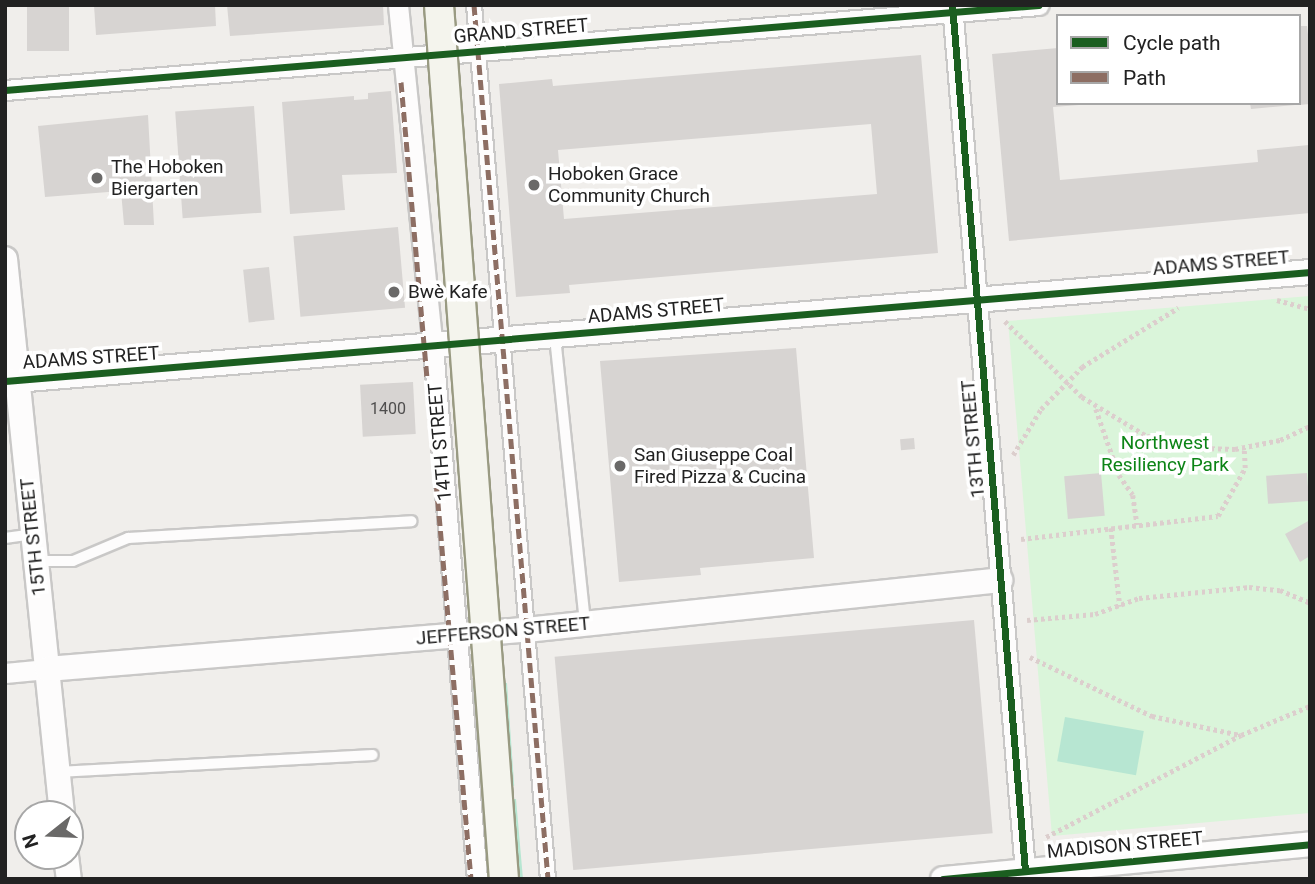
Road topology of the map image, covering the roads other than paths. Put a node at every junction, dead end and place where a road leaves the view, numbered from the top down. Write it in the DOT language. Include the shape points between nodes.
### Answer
graph roads {
  1 [pos="398,5"];
  2 [pos="439,5"];
  3 [pos="474,5"];
  4 [pos="1039,5"];
  5 [pos="952,9"];
  6 [pos="478,50"];
  7 [pos="404,57"];
  8 [pos="401,82"];
  9 [pos="5,89"];
  10 [pos="5,260"];
  11 [pos="1310,272"];
  12 [pos="978,300"];
  13 [pos="555,336"];
  14 [pos="502,341"];
  15 [pos="429,348"];
  16 [pos="11,380"];
  17 [pos="411,521"];
  18 [pos="33,534"];
  19 [pos="5,538"];
  20 [pos="36,561"];
  21 [pos="1000,580"];
  22 [pos="585,624"];
  23 [pos="526,629"];
  24 [pos="453,635"];
  25 [pos="47,669"];
  26 [pos="5,673"];
  27 [pos="373,755"];
  28 [pos="58,772"];
  29 [pos="61,800"];
  30 [pos="1310,844"];
  31 [pos="1025,870"];
  32 [pos="471,879"];
  33 [pos="477,879"];
  34 [pos="504,879"];
  35 [pos="548,879"];
  36 [pos="943,879"];
  1 -- 7 [label="street, 14TH STREET"];
  2 -- 34 [label="main road, 14TH STREET, bridge"];
  3 -- 6 [label="street"];
  4 -- 5 [label="street, GRAND STREET"];
  5 -- 6 [label="street, GRAND STREET"];
  5 -- 12 [label="street, 13TH STREET"];
  6 -- 7 [label="street, GRAND STREET"];
  6 -- 14 [label="street"];
  7 -- 9 [label="street, GRAND STREET"];
  7 -- 15 [label="street, 14TH STREET"];
  8 -- 15 [label="street, 14TH STREET"];
  10 -- 16 [label="street, 15TH STREET"];
  11 -- 12 [label="street, ADAMS STREET"];
  12 -- 13 [label="street, ADAMS STREET"];
  12 -- 21 [label="street, 13TH STREET"];
  13 -- 14 [label="street, ADAMS STREET"];
  13 -- 22 [label="lane"];
  14 -- 15 [label="street, ADAMS STREET"];
  14 -- 23 [label="street"];
  15 -- 16 [label="street, ADAMS STREET"];
  15 -- 24 [label="street, 14TH STREET"];
  16 -- 18 [label="street, 15TH STREET"];
  17 -- 20 [label="lane" via="128,538 73,561"];
  18 -- 19 [label="lane"];
  18 -- 20 [label="street, 15TH STREET"];
  20 -- 25 [label="street, 15TH STREET"];
  21 -- 22 [label="street, JEFFERSON STREET"];
  21 -- 31 [label="street, 13TH STREET"];
  22 -- 23 [label="street, JEFFERSON STREET"];
  23 -- 24 [label="street, JEFFERSON STREET"];
  23 -- 35 [label="street"];
  24 -- 25 [label="street, JEFFERSON STREET"];
  24 -- 32 [label="street, 14TH STREET"];
  24 -- 33 [label="street, 14TH STREET"];
  25 -- 26 [label="street, JEFFERSON STREET"];
  25 -- 28 [label="street, 15TH STREET"];
  27 -- 28 [label="lane"];
  28 -- 29 [label="street, 15TH STREET"];
  30 -- 31 [label="street, MADISON STREET"];
  31 -- 36 [label="street, MADISON STREET"];
}
